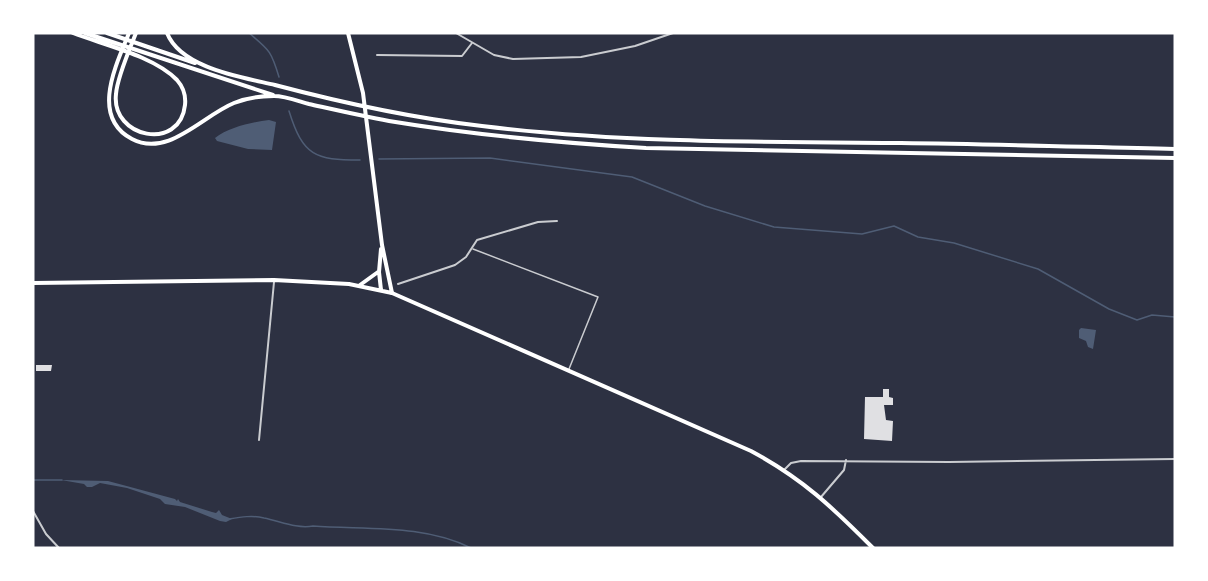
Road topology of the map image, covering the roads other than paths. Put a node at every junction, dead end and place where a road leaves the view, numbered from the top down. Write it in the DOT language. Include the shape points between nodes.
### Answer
graph roads {
  1 [pos="73,33"];
  2 [pos="85,33"];
  3 [pos="107,33"];
  4 [pos="129,33"];
  5 [pos="136,33"];
  6 [pos="167,33"];
  7 [pos="347,33"];
  8 [pos="456,33"];
  9 [pos="673,33"];
  10 [pos="472,44"];
  11 [pos="118,47"];
  12 [pos="135,53"];
  13 [pos="377,56"];
  14 [pos="204,66"];
  15 [pos="276,96"];
  16 [pos="1175,149"];
  17 [pos="1175,158"];
  18 [pos="557,221"];
  19 [pos="382,245"];
  20 [pos="473,249"];
  21 [pos="379,272"];
  22 [pos="274,279"];
  23 [pos="33,283"];
  24 [pos="398,284"];
  25 [pos="358,285"];
  26 [pos="381,290"];
  27 [pos="392,293"];
  28 [pos="569,370"];
  29 [pos="259,440"];
  30 [pos="1175,459"];
  31 [pos="846,460"];
  32 [pos="784,470"];
  33 [pos="821,497"];
  34 [pos="33,511"];
  35 [pos="59,548"];
  36 [pos="873,548"];
  1 -- 11 [label="main road"];
  2 -- 11 [label="main road"];
  3 -- 14 [label="main road"];
  4 -- 15 [label="main road" via="108,100 113,120 132,139 146,143 166,141 233,103"];
  5 -- 12 [label="main road" via="116,89 117,108 138,131 168,131 181,118 184,92 168,73"];
  6 -- 14 [label="main road" via="175,47"];
  7 -- 19 [label="main road" via="364,102"];
  8 -- 10 [label="street"];
  9 -- 10 [label="street" via="581,57 504,58"];
  10 -- 13 [label="street" via="462,56"];
  11 -- 12 [label="main road"];
  12 -- 15 [label="main road"];
  14 -- 16 [label="main road" via="371,108 482,126 616,138"];
  15 -- 17 [label="main road" via="372,118 470,134 588,144"];
  18 -- 20 [label="street" via="538,222 488,236 477,240"];
  19 -- 21 [label="main road"];
  19 -- 27 [label="main road"];
  20 -- 24 [label="street" via="447,269"];
  20 -- 28 [label="lane" via="598,297"];
  21 -- 25 [label="main road"];
  21 -- 26 [label="main road"];
  22 -- 23 [label="main road"];
  22 -- 25 [label="main road"];
  22 -- 29 [label="street"];
  25 -- 26 [label="main road"];
  26 -- 27 [label="main road"];
  27 -- 28 [label="main road"];
  28 -- 32 [label="main road" via="736,443"];
  30 -- 31 [label="street"];
  31 -- 32 [label="street" via="794,462"];
  31 -- 33 [label="street" via="844,470"];
  32 -- 33 [label="main road"];
  33 -- 36 [label="main road"];
  34 -- 35 [label="street"];
}
